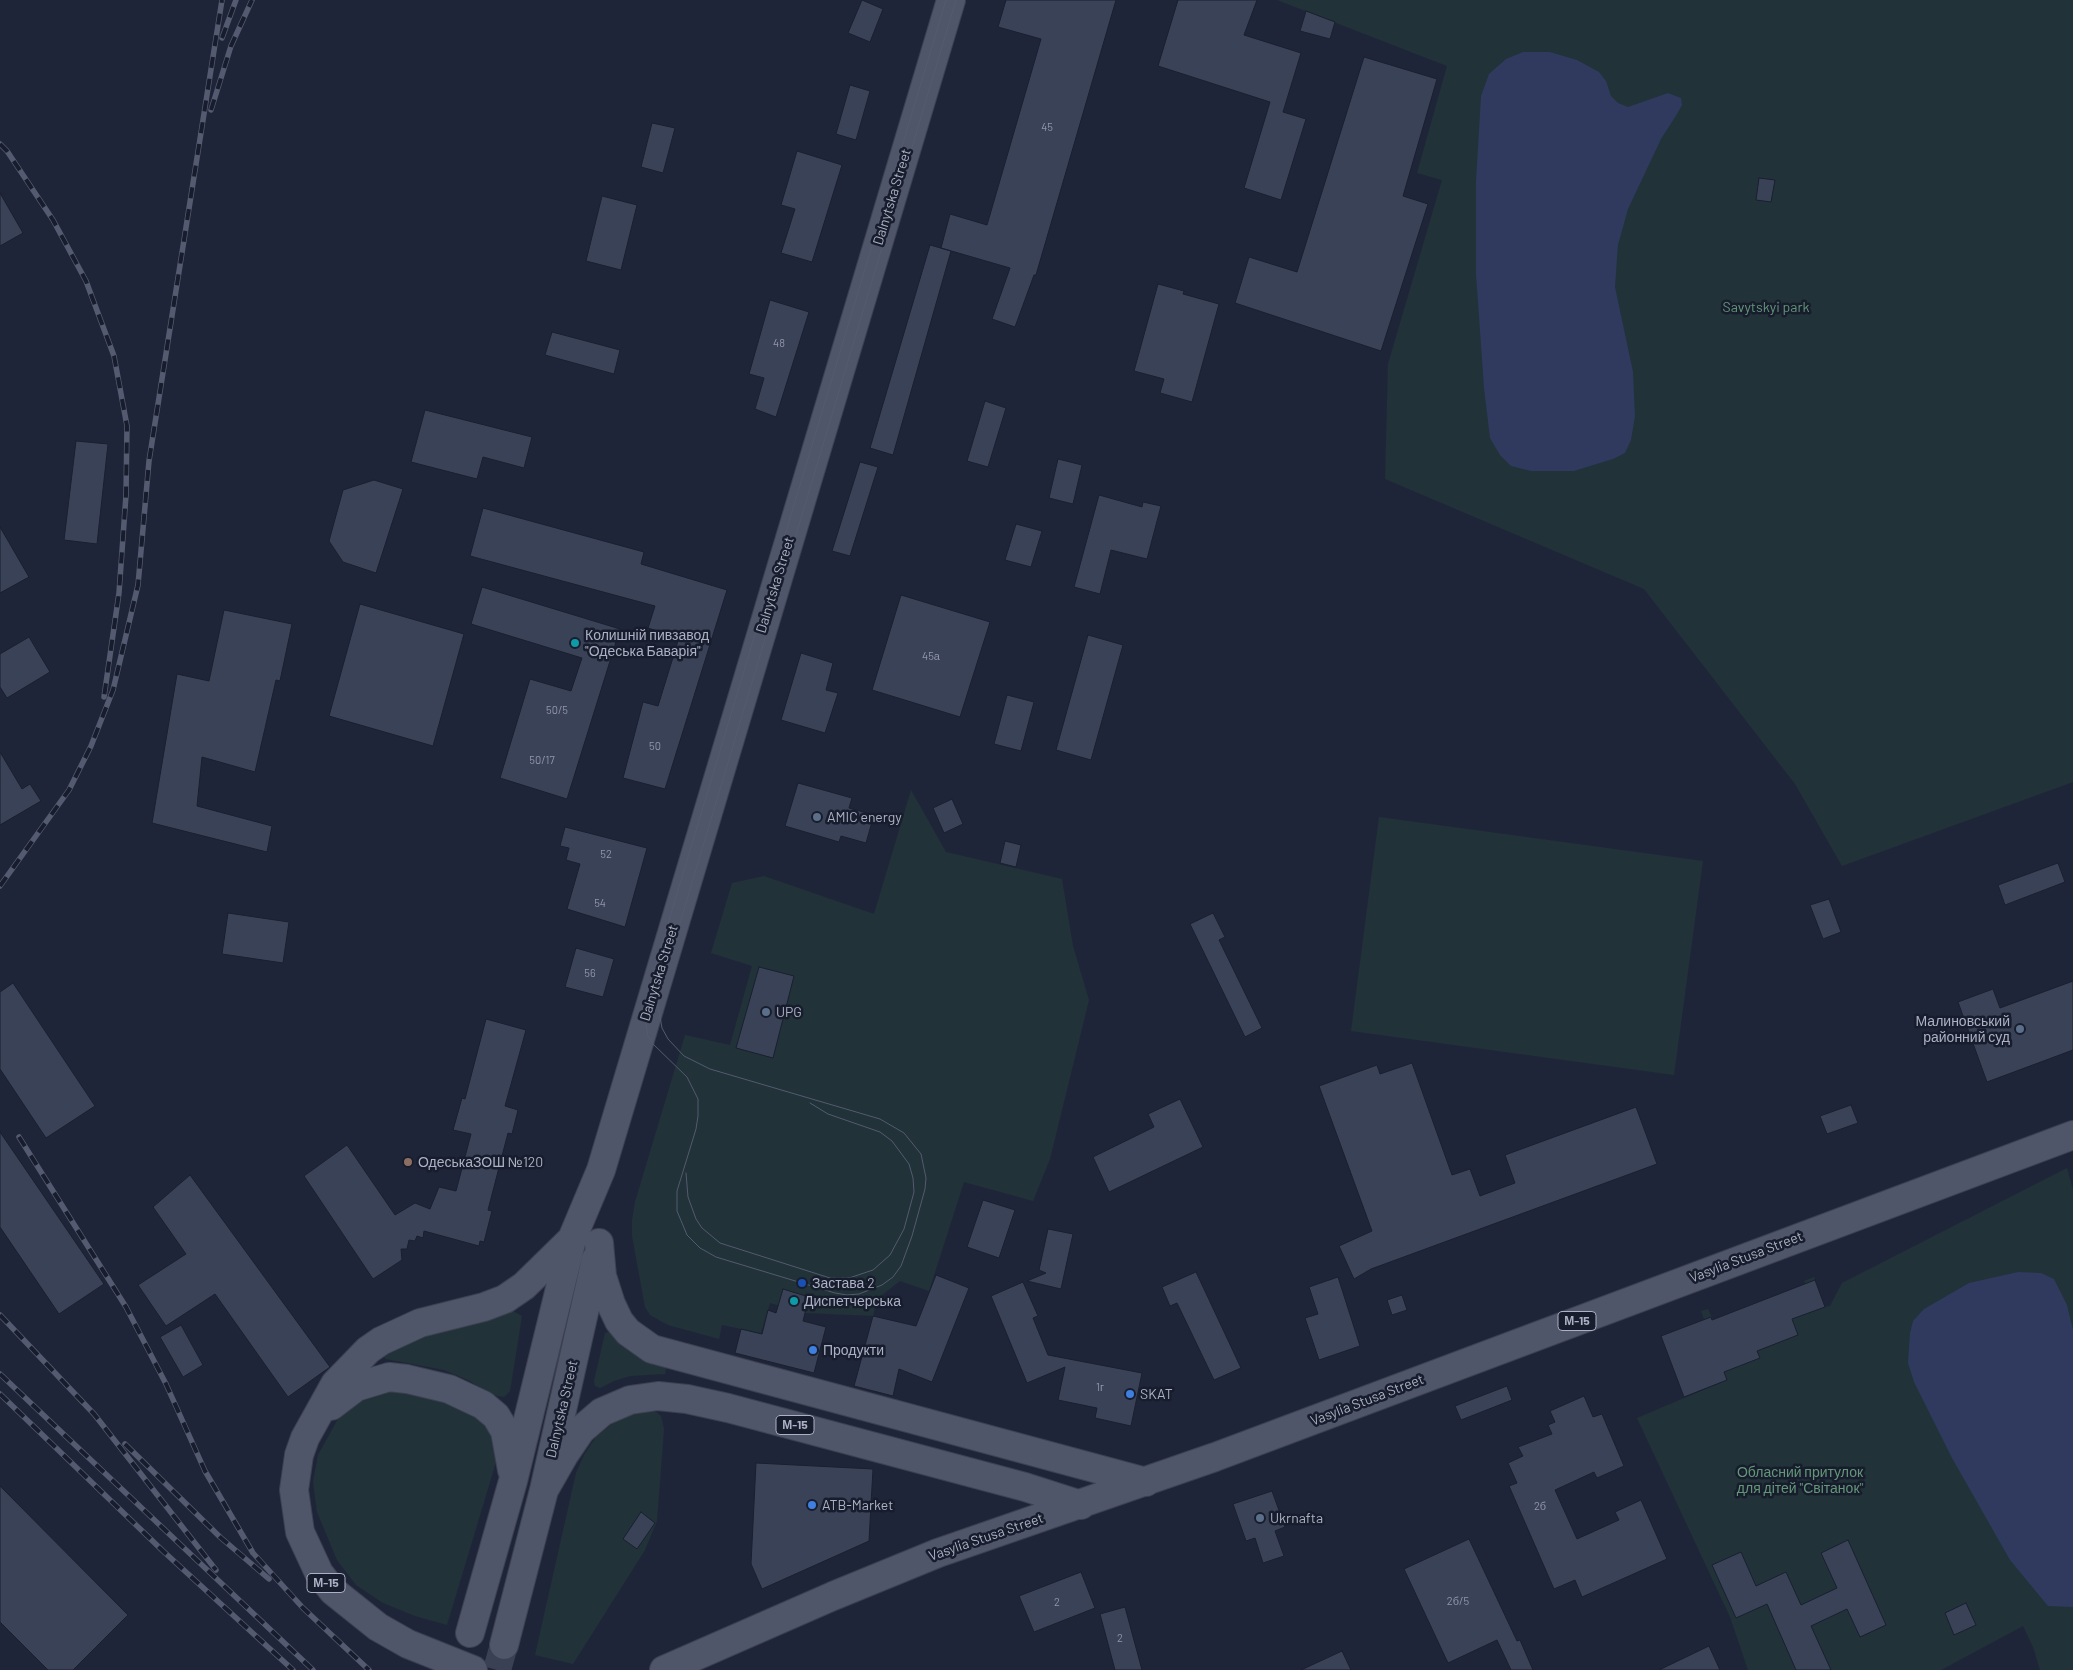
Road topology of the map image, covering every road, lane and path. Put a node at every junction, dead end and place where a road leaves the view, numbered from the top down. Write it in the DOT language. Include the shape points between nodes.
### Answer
graph roads {
  1 [pos="951,0"];
  2 [pos="2073,1135"];
  3 [pos="601,1170"];
  4 [pos="572,1239"];
  5 [pos="599,1243"];
  6 [pos="314,1420"];
  7 [pos="514,1481"];
  8 [pos="1146,1482"];
  9 [pos="544,1490"];
  10 [pos="1081,1505"];
  11 [pos="470,1633"];
  12 [pos="504,1645"];
  13 [pos="474,1670"];
  14 [pos="664,1670"];
  1 -- 3 [label="main road, Dalnytska Street"];
  2 -- 8 [label="main road, Vasylia Stusa Street / М-15"];
  3 -- 4 [label="main road, Dalnytska Street"];
  3 -- 5 [label="main road, Dalnytska Street"];
  4 -- 6 [label="main road" via="524,1286 505,1299 420,1324 380,1341 335,1384"];
  4 -- 7 [label="main road, Dalnytska Street"];
  5 -- 8 [label="main road" via="602,1276 619,1321 652,1349"];
  5 -- 9 [label="main road, Dalnytska Street"];
  6 -- 7 [label="main road, М-15" via="356,1386 373,1380 389,1377 407,1379 449,1389 483,1405 496,1416 505,1431"];
  6 -- 13 [label="main road, М-15" via="299,1455 294,1490 300,1532 319,1573 339,1597 378,1627 408,1644"];
  7 -- 11 [label="main road, Dalnytska Street / М-15"];
  8 -- 10 [label="main road, Vasylia Stusa Street / М-15"];
  9 -- 10 [label="main road, М-15" via="581,1430 602,1412 630,1400 658,1396 687,1398 728,1408 1025,1487"];
  9 -- 12 [label="main road, Dalnytska Street / М-15"];
  10 -- 14 [label="main road, Vasylia Stusa Street / М-15" via="938,1553"];
}
